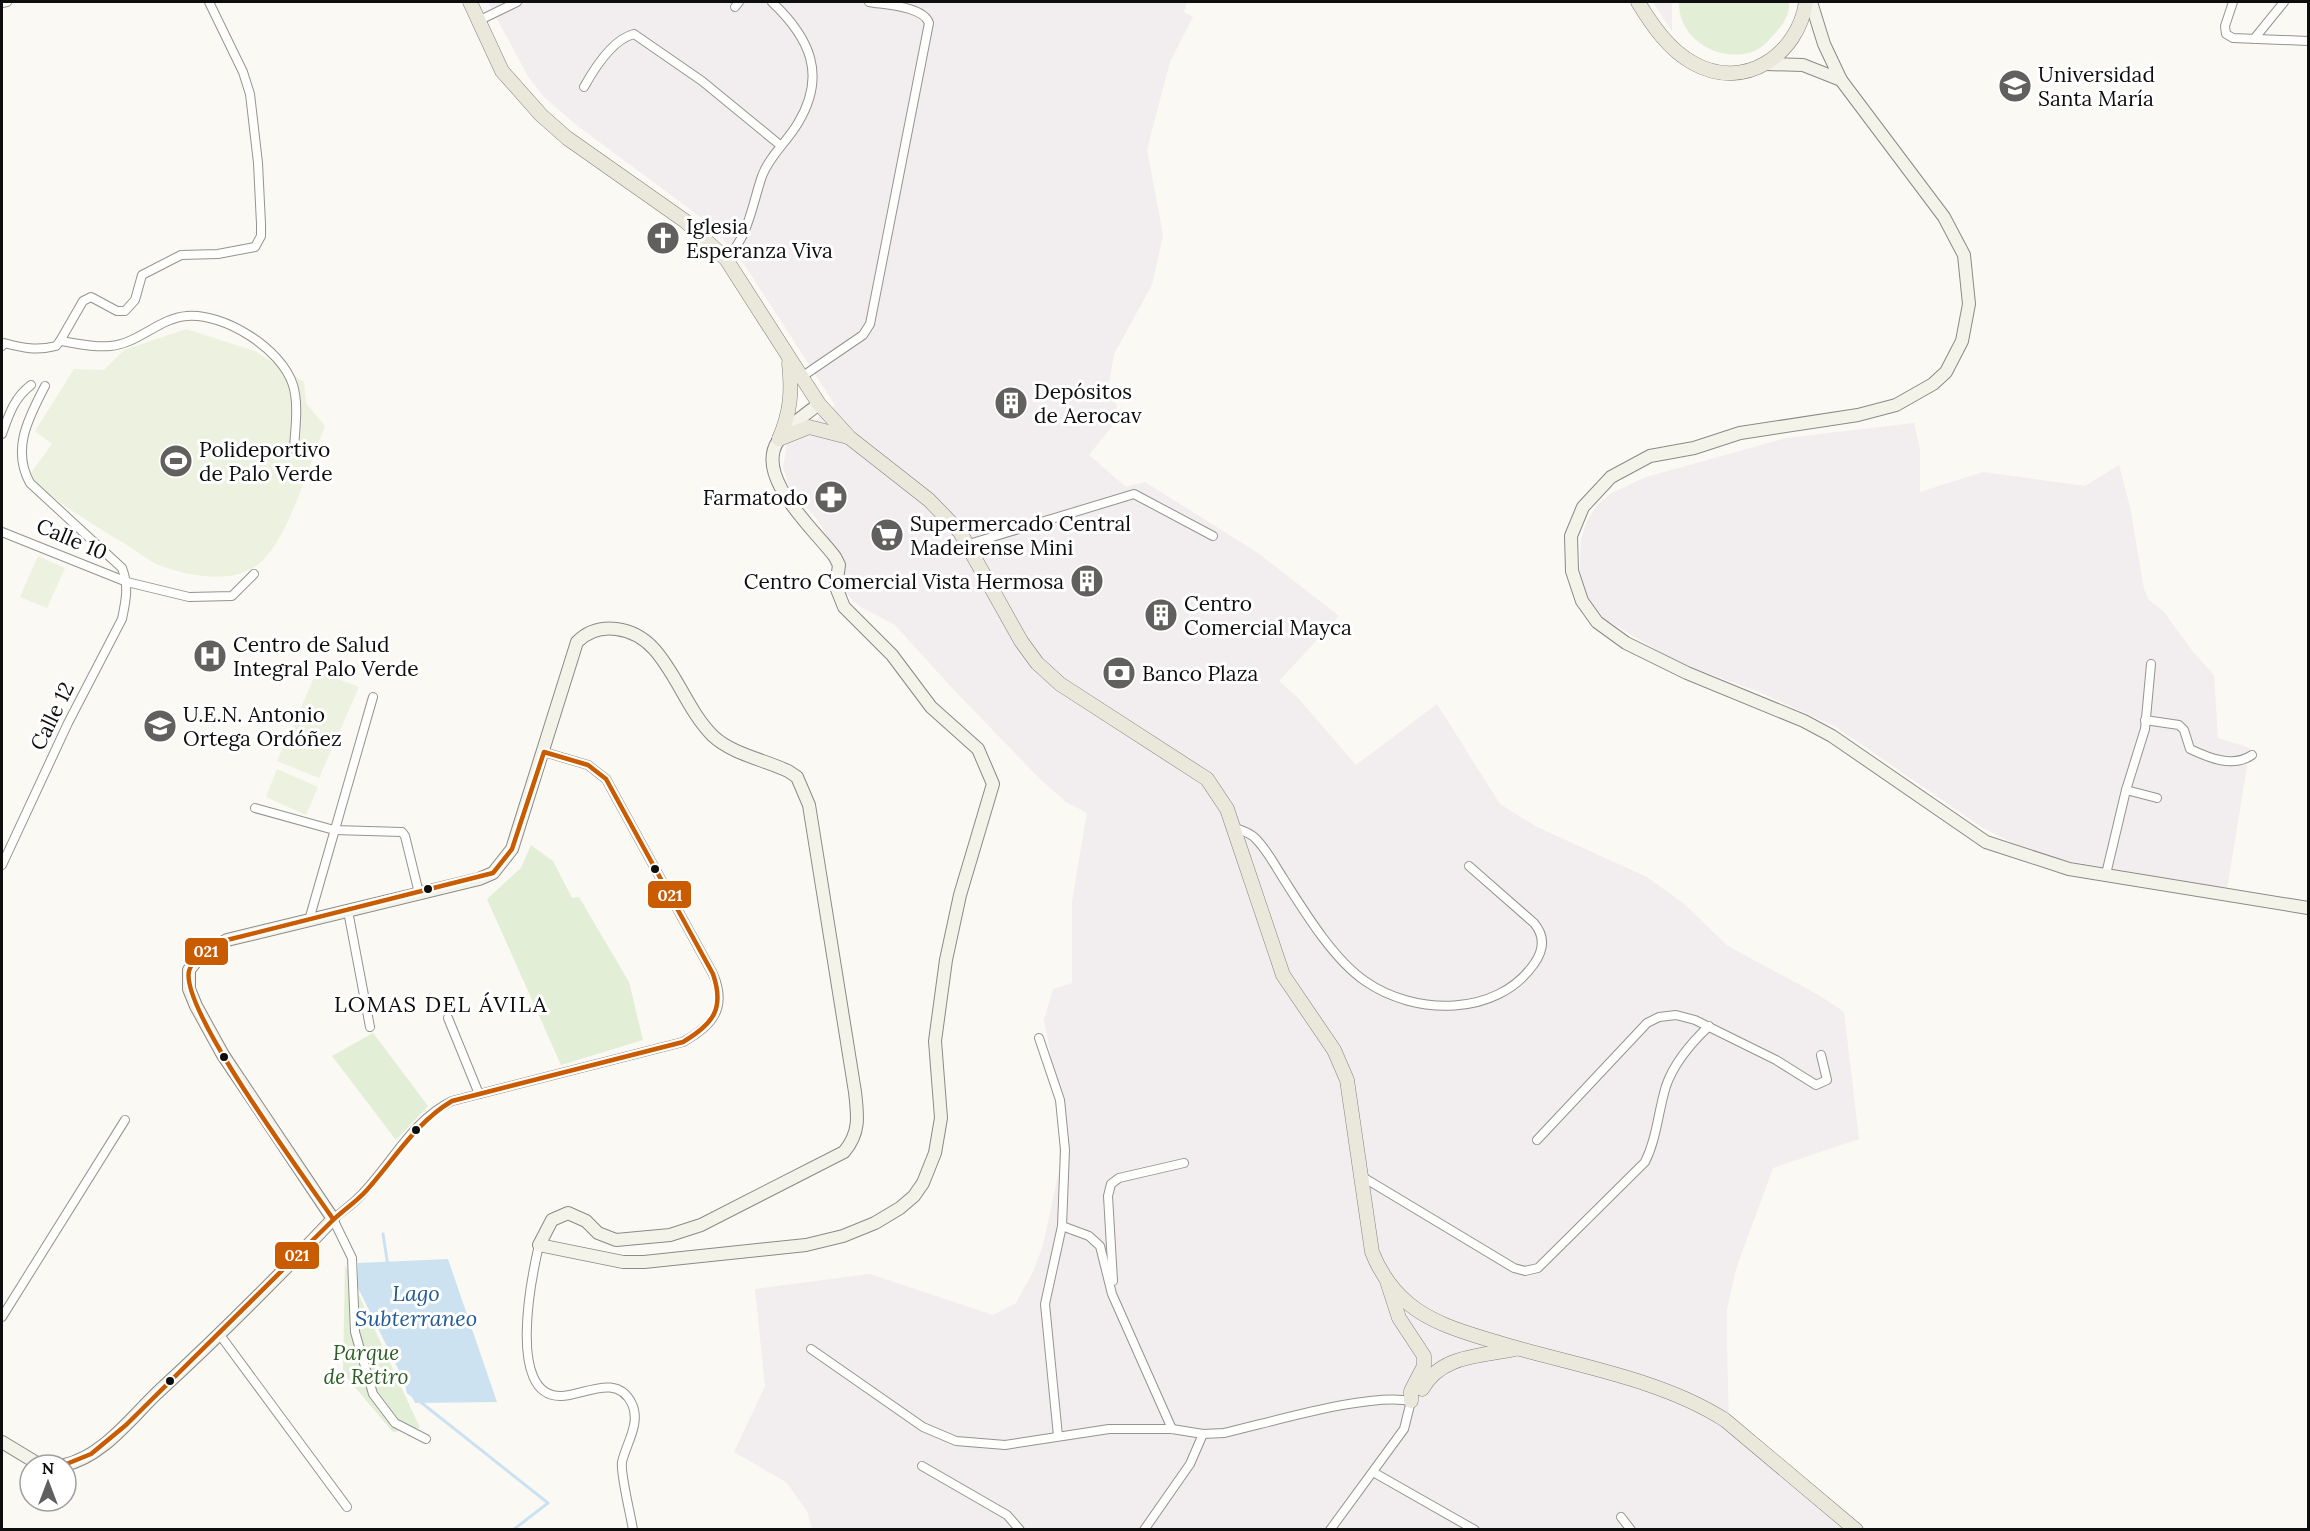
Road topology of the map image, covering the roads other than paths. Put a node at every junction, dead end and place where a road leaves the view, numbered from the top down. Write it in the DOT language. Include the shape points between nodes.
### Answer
graph roads {
  1 [pos="7,2"];
  2 [pos="209,2"];
  3 [pos="470,2"];
  4 [pos="517,2"];
  5 [pos="772,2"];
  6 [pos="869,2"];
  7 [pos="1638,2"];
  8 [pos="1806,2"];
  9 [pos="1811,2"];
  10 [pos="2233,2"];
  11 [pos="2283,2"];
  12 [pos="2,3"];
  13 [pos="478,21"];
  14 [pos="2254,39"];
  15 [pos="2308,40"];
  16 [pos="1766,64"];
  17 [pos="1840,80"];
  18 [pos="584,87"];
  19 [pos="780,145"];
  20 [pos="726,259"];
  21 [pos="60,341"];
  22 [pos="2,346"];
  23 [pos="789,361"];
  24 [pos="800,378"];
  25 [pos="31,386"];
  26 [pos="45,386"];
  27 [pos="819,404"];
  28 [pos="2,434"];
  29 [pos="850,438"];
  30 [pos="779,439"];
  31 [pos="294,449"];
  32 [pos="2,532"];
  33 [pos="1213,536"];
  34 [pos="969,544"];
  35 [pos="254,574"];
  36 [pos="127,582"];
  37 [pos="2151,664"];
  38 [pos="373,697"];
  39 [pos="2145,720"];
  40 [pos="544,752"];
  41 [pos="2252,755"];
  42 [pos="2126,790"];
  43 [pos="2157,798"];
  44 [pos="255,808"];
  45 [pos="1233,826"];
  46 [pos="334,830"];
  47 [pos="2,865"];
  48 [pos="1469,866"];
  49 [pos="2106,874"];
  50 [pos="419,893"];
  51 [pos="2308,908"];
  52 [pos="348,911"];
  53 [pos="309,920"];
  54 [pos="448,1018"];
  55 [pos="1709,1026"];
  56 [pos="370,1027"];
  57 [pos="1039,1038"];
  58 [pos="1821,1055"];
  59 [pos="479,1094"];
  60 [pos="125,1120"];
  61 [pos="1537,1140"];
  62 [pos="1184,1163"];
  63 [pos="1360,1175"];
  64 [pos="333,1219"];
  65 [pos="1062,1226"];
  66 [pos="539,1245"];
  67 [pos="1386,1279"];
  68 [pos="1114,1299"];
  69 [pos="2,1317"];
  70 [pos="220,1335"];
  71 [pos="1516,1348"];
  72 [pos="811,1349"];
  73 [pos="1411,1401"];
  74 [pos="1172,1429"];
  75 [pos="1203,1434"];
  76 [pos="1058,1436"];
  77 [pos="426,1439"];
  78 [pos="2,1442"];
  79 [pos="20,1453"];
  80 [pos="78,1461"];
  81 [pos="922,1466"];
  82 [pos="1373,1472"];
  83 [pos="346,1507"];
  84 [pos="1621,1517"];
  85 [pos="633,1530"];
  86 [pos="1020,1530"];
  87 [pos="1144,1530"];
  88 [pos="1330,1530"];
  89 [pos="1475,1530"];
  90 [pos="1631,1530"];
  91 [pos="1856,1530"];
  1 -- 12 [label="street"];
  2 -- 21 [label="street" via="250,94 259,170 259,243 255,247 181,255 166,261 142,274 135,300 125,311 117,311 91,297 83,302"];
  3 -- 13 [label="main road"];
  4 -- 13 [label="street"];
  5 -- 19 [label="street" via="798,34 814,71 814,82 799,122"];
  6 -- 24 [label="street" via="919,12 929,23 870,324 863,335"];
  7 -- 16 [label="main road" via="1670,45 1701,68 1736,72"];
  8 -- 16 [label="main road" via="1794,39"];
  9 -- 17 [label="street"];
  10 -- 14 [label="street" via="2226,34"];
  11 -- 14 [label="street"];
  13 -- 20 [label="main road" via="502,71 541,115 567,138 685,221"];
  14 -- 15 [label="street"];
  16 -- 17 [label="street" via="1803,65"];
  17 -- 49 [label="street" via="1944,217 1964,255 1969,304 1967,323 1955,356 1933,384 1896,405 1858,415 1740,433 1694,448 1650,456 1611,477 1594,493 1576,522 1570,552 1575,587 1597,622 1626,643 1687,674 1832,736 1980,839 2044,863"];
  18 -- 19 [label="street" via="617,44 634,34 702,81"];
  19 -- 20 [label="street" via="762,174 740,241"];
  20 -- 23 [label="main road"];
  21 -- 22 [label="street" via="56,346 32,350 4,343"];
  21 -- 31 [label="street" via="110,346 178,317 205,318 242,330 265,348 293,384"];
  23 -- 24 [label="main road"];
  23 -- 30 [label="main road" via="790,414"];
  24 -- 27 [label="main road"];
  25 -- 28 [label="street" via="14,402"];
  26 -- 36 [label="street" via="27,418 22,469 30,483 122,568"];
  27 -- 29 [label="main road"];
  27 -- 30 [label="street"];
  29 -- 30 [label="main road" via="809,427"];
  29 -- 34 [label="main road" via="929,500"];
  30 -- 66 [label="street" via="773,455 774,475 786,497 835,557 839,565 836,587 844,607 892,655 931,706 978,749 993,784 960,895 946,960 936,1041 941,1118 936,1153 923,1183 900,1208 843,1236 807,1245 623,1262"];
  32 -- 36 [label="street, Calle 10"];
  33 -- 34 [label="street" via="1134,494"];
  34 -- 45 [label="main road" via="1037,663 1060,684 1207,779"];
  35 -- 36 [label="street, Calle 10" via="232,596 220,598 189,597"];
  36 -- 47 [label="street, Calle 12" via="122,619"];
  37 -- 39 [label="street"];
  38 -- 46 [label="street"];
  39 -- 41 [label="street" via="2179,725 2190,749 2201,754 2225,761 2245,760"];
  39 -- 42 [label="street"];
  40 -- 50 [label="street" via="512,849 504,862 479,879"];
  40 -- 59 [label="street" via="588,765 606,778 713,974 720,989 719,1001 710,1024 683,1042"];
  40 -- 66 [label="street" via="577,642 598,628 619,629 652,647 695,716 715,738 797,777 809,805 858,1123 853,1141 844,1152 702,1225 670,1235 616,1240 568,1213 552,1220"];
  42 -- 43 [label="street"];
  42 -- 49 [label="street"];
  44 -- 46 [label="street"];
  45 -- 48 [label="street" via="1252,835 1264,847 1314,924 1363,980 1382,992 1414,1001 1449,1006 1485,1001 1507,992 1525,977 1543,946 1542,932 1534,923"];
  45 -- 63 [label="main road" via="1283,975 1334,1050 1347,1080"];
  46 -- 50 [label="street" via="402,832"];
  46 -- 53 [label="street"];
  49 -- 51 [label="street"];
  50 -- 52 [label="street"];
  52 -- 53 [label="street"];
  52 -- 56 [label="street"];
  53 -- 64 [label="street" via="227,940 212,948 189,970 189,989 223,1055"];
  54 -- 59 [label="street"];
  55 -- 58 [label="street" via="1816,1085 1827,1080"];
  55 -- 61 [label="street" via="1676,1016 1659,1017 1647,1023"];
  55 -- 63 [label="street" via="1681,1057 1666,1085 1653,1145 1645,1162 1538,1268 1514,1268"];
  57 -- 65 [label="street" via="1060,1100 1065,1150"];
  59 -- 64 [label="street" via="439,1107 364,1192"];
  60 -- 69 [label="street"];
  62 -- 68 [label="street" via="1119,1178 1111,1184 1108,1196"];
  63 -- 67 [label="main road" via="1372,1252"];
  64 -- 70 [label="street"];
  64 -- 77 [label="street" via="352,1258 355,1332 373,1394 395,1423"];
  65 -- 68 [label="street" via="1089,1236 1100,1246"];
  65 -- 76 [label="street" via="1045,1304"];
  66 -- 85 [label="street" via="526,1328 532,1372 538,1387 549,1393 561,1396 595,1387 613,1389 626,1395 633,1405 633,1430 622,1464"];
  67 -- 71 [label="main road" via="1425,1315 1452,1328"];
  67 -- 73 [label="main road" via="1399,1318 1424,1356"];
  68 -- 74 [label="street"];
  70 -- 80 [label="street" via="114,1436"];
  70 -- 83 [label="street"];
  71 -- 73 [label="main road" via="1438,1368"];
  71 -- 91 [label="main road" via="1650,1386 1705,1407"];
  72 -- 76 [label="street" via="923,1426 956,1441 1005,1445"];
  73 -- 75 [label="street" via="1368,1401 1224,1433"];
  73 -- 82 [label="street" via="1404,1429"];
  74 -- 75 [label="street"];
  74 -- 76 [label="street" via="1109,1429"];
  75 -- 87 [label="street" via="1191,1464"];
  78 -- 79 [label="street"];
  81 -- 86 [label="street" via="1007,1515"];
  82 -- 88 [label="street"];
  82 -- 89 [label="street"];
  84 -- 90 [label="street"];
}
